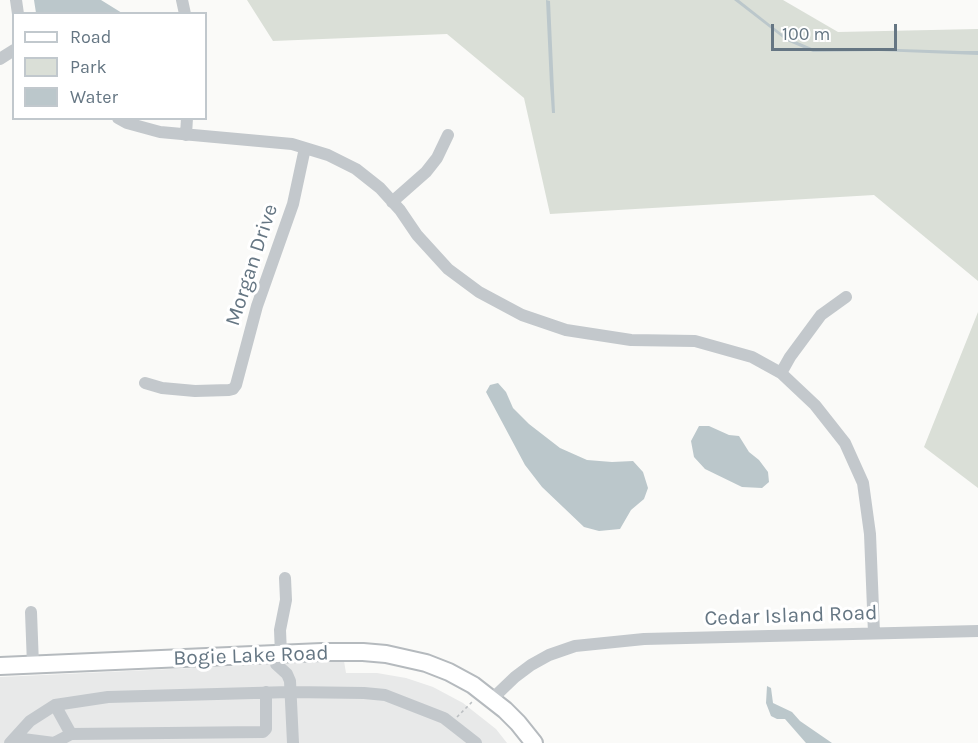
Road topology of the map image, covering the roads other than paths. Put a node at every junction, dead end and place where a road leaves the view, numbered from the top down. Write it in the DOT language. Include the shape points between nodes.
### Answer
graph roads {
  1 [pos="122,120"];
  2 [pos="187,120"];
  3 [pos="186,135"];
  4 [pos="448,135"];
  5 [pos="305,148"];
  6 [pos="392,202"];
  7 [pos="846,297"];
  8 [pos="782,373"];
  9 [pos="145,383"];
  10 [pos="285,578"];
  11 [pos="31,612"];
  12 [pos="978,631"];
  13 [pos="874,633"];
  14 [pos="278,654"];
  15 [pos="33,665"];
  16 [pos="0,666"];
  17 [pos="266,692"];
  18 [pos="290,692"];
  19 [pos="487,695"];
  20 [pos="55,705"];
  21 [pos="71,734"];
  22 [pos="13,741"];
  23 [pos="294,743"];
  24 [pos="476,743"];
  25 [pos="534,743"];
  1 -- 3 [label="street"];
  2 -- 3 [label="street"];
  3 -- 5 [label="street"];
  4 -- 6 [label="street" via="426,172"];
  5 -- 6 [label="street" via="328,154 356,169"];
  5 -- 9 [label="street, Morgan Drive" via="293,204 257,306 236,385 229,390 195,391"];
  6 -- 8 [label="street" via="448,269 478,292 522,315 566,330 631,340 695,341 752,357"];
  7 -- 8 [label="street" via="821,315"];
  8 -- 13 [label="street" via="815,405 845,443 863,483 870,534"];
  10 -- 14 [label="street" via="286,600"];
  11 -- 15 [label="street"];
  12 -- 13 [label="street, Cedar Island Road"];
  13 -- 19 [label="street, Cedar Island Road" via="644,639 575,646 549,655"];
  14 -- 15 [label="main road, Bogie Lake Road"];
  14 -- 18 [label="street" via="276,664 287,674"];
  14 -- 19 [label="main road, Bogie Lake Road" via="395,655 434,666"];
  15 -- 16 [label="main road, Bogie Lake Road"];
  17 -- 18 [label="street"];
  17 -- 20 [label="street" via="108,697"];
  17 -- 21 [label="street" via="263,732"];
  18 -- 23 [label="street"];
  18 -- 24 [label="street" via="385,695 433,713"];
  19 -- 25 [label="main road, Bogie Lake Road"];
  20 -- 21 [label="street"];
  20 -- 22 [label="street" via="30,720"];
  21 -- 22 [label="street" via="54,743"];
}
